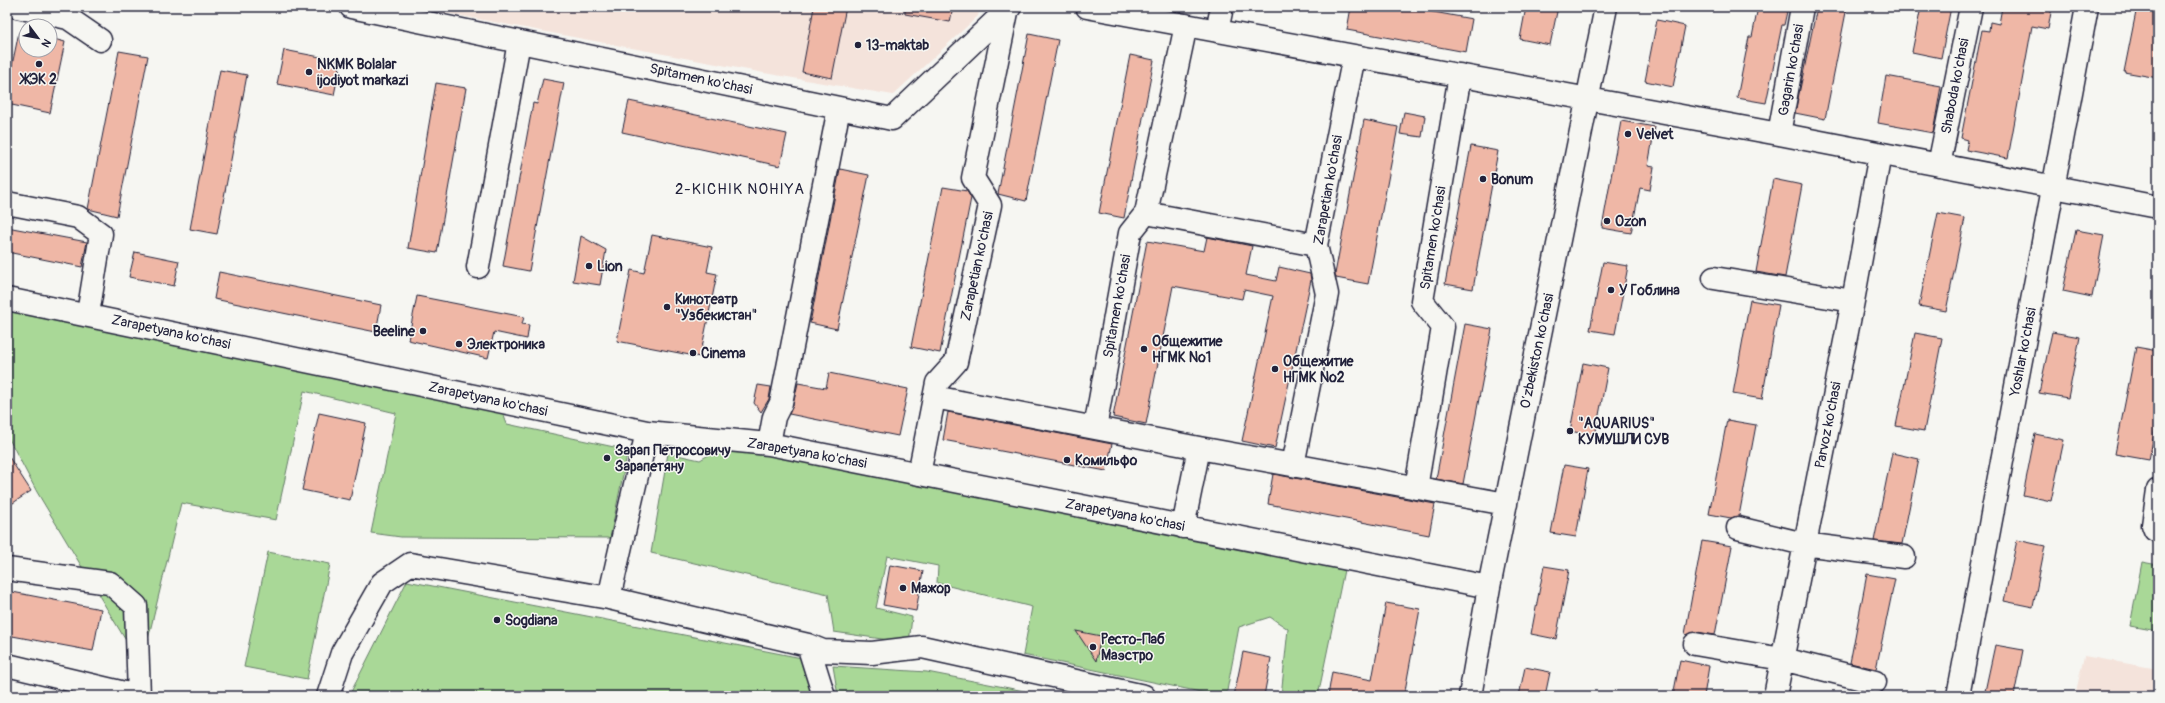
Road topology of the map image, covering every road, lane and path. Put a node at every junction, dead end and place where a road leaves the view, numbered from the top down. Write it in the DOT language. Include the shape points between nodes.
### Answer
graph roads {
  1 [pos="12,7"];
  2 [pos="18,7"];
  3 [pos="351,7"];
  4 [pos="1087,7"];
  5 [pos="1222,7"];
  6 [pos="1606,7"];
  7 [pos="1802,7"];
  8 [pos="1971,7"];
  9 [pos="2087,7"];
  10 [pos="1008,8"];
  11 [pos="7,11"];
  12 [pos="1186,25"];
  13 [pos="1217,31"];
  14 [pos="100,40"];
  15 [pos="519,42"];
  16 [pos="1354,56"];
  17 [pos="1460,75"];
  18 [pos="1588,98"];
  19 [pos="839,108"];
  20 [pos="1779,134"];
  21 [pos="1880,154"];
  22 [pos="1939,165"];
  23 [pos="2054,187"];
  24 [pos="7,203"];
  25 [pos="2158,208"];
  26 [pos="1146,213"];
  27 [pos="1316,245"];
  28 [pos="478,267"];
  29 [pos="1714,278"];
  30 [pos="7,299"];
  31 [pos="1853,301"];
  32 [pos="88,314"];
  33 [pos="934,397"];
  34 [pos="1095,428"];
  35 [pos="646,432"];
  36 [pos="769,444"];
  37 [pos="1199,448"];
  38 [pos="1293,465"];
  39 [pos="919,474"];
  40 [pos="1416,488"];
  41 [pos="2158,490"];
  42 [pos="1506,504"];
  43 [pos="1183,527"];
  44 [pos="1738,528"];
  45 [pos="2158,531"];
  46 [pos="1804,544"];
  47 [pos="1904,557"];
  48 [pos="7,569"];
  49 [pos="1489,587"];
  50 [pos="610,598"];
  51 [pos="1695,644"];
  52 [pos="808,645"];
  53 [pos="1782,659"];
  54 [pos="7,665"];
  55 [pos="1874,682"];
  56 [pos="138,696"];
  57 [pos="328,696"];
  58 [pos="824,696"];
  59 [pos="1144,696"];
  60 [pos="1470,696"];
  61 [pos="1775,696"];
  62 [pos="1958,696"];
  1 -- 11 [label="street"];
  2 -- 14 [label="street" via="68,18"];
  3 -- 15 [label="street, Spitamen ko'chasi"];
  4 -- 12 [label="street"];
  5 -- 13 [label="street"];
  6 -- 18 [label="street, O‘zbekiston ko‘chasi"];
  7 -- 20 [label="street, Gagarin ko'chasi"];
  8 -- 22 [label="street, Shaboda ko'chasi"];
  9 -- 23 [label="street, Yoshlar ko'chasi"];
  10 -- 19 [label="street, Spitamen ko'chasi" via="892,119"];
  10 -- 33 [label="street, Zarapetian ko'chasi" via="973,178 990,204 956,362 937,382"];
  12 -- 13 [label="street"];
  12 -- 26 [label="street, Spitamen ko'chasi"];
  13 -- 16 [label="street"];
  15 -- 19 [label="street, Spitamen ko'chasi"];
  15 -- 28 [label="street"];
  16 -- 17 [label="street"];
  16 -- 27 [label="street, Zarapetian ko'chasi"];
  17 -- 18 [label="street"];
  17 -- 40 [label="street, Spitamen ko'chasi" via="1422,301 1443,327"];
  18 -- 20 [label="street"];
  18 -- 42 [label="street, O‘zbekiston ko‘chasi"];
  19 -- 36 [label="street" via="781,403 774,417"];
  20 -- 21 [label="street"];
  21 -- 22 [label="street"];
  21 -- 31 [label="street, Parvoz ko'chasi"];
  22 -- 23 [label="street"];
  23 -- 25 [label="street"];
  23 -- 62 [label="street, Yoshlar ko'chasi"];
  24 -- 32 [label="street" via="78,217 101,234"];
  26 -- 27 [label="street"];
  26 -- 34 [label="street, Spitamen ko'chasi" via="1130,233"];
  27 -- 38 [label="street, Zarapetian ko'chasi" via="1327,294"];
  29 -- 31 [label="street"];
  30 -- 32 [label="street, Zarapetyana ko'chasi"];
  31 -- 46 [label="street, Parvoz ko'chasi"];
  32 -- 35 [label="street, Zarapetyana ko'chasi"];
  33 -- 34 [label="street"];
  33 -- 39 [label="street, Zarapetian ko'chasi"];
  34 -- 37 [label="street"];
  35 -- 36 [label="street, Zarapetyana ko'chasi"];
  35 -- 50 [label="street"];
  36 -- 39 [label="street, Zarapetyana ko'chasi"];
  37 -- 38 [label="street"];
  37 -- 43 [label="street"];
  38 -- 40 [label="street"];
  39 -- 43 [label="street, Zarapetyana ko'chasi"];
  40 -- 42 [label="street"];
  41 -- 45 [label="street" via="2153,525"];
  42 -- 49 [label="street, O‘zbekiston ko‘chasi"];
  43 -- 49 [label="street, Zarapetyana ko'chasi"];
  44 -- 46 [label="street"];
  46 -- 47 [label="street"];
  46 -- 53 [label="street, Parvoz ko'chasi"];
  48 -- 56 [label="street" via="110,583 136,606"];
  49 -- 60 [label="street, O‘zbekiston ko‘chasi"];
  50 -- 52 [label="street"];
  50 -- 57 [label="street" via="410,564 382,582 342,654"];
  51 -- 53 [label="street"];
  52 -- 58 [label="street"];
  52 -- 59 [label="street" via="823,651 872,654 922,648"];
  53 -- 55 [label="street"];
  53 -- 61 [label="street, Parvoz ko'chasi"];
  54 -- 56 [label="street"];
}
